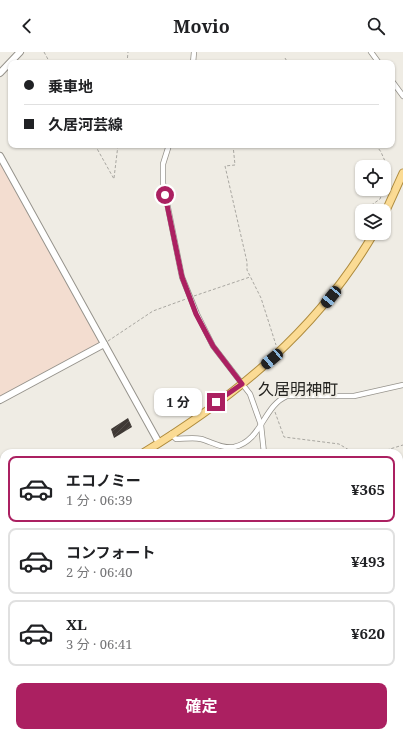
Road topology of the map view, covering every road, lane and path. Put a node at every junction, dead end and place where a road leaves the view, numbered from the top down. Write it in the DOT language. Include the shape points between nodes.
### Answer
graph roads {
  1 [pos="20,52"];
  2 [pos="12,60"];
  3 [pos="8,65"];
  4 [pos="0,73"];
  5 [pos="395,85"];
  6 [pos="403,96"];
  7 [pos="97,148"];
  8 [pos="118,148"];
  9 [pos="169,148"];
  10 [pos="233,148"];
  11 [pos="378,148"];
  12 [pos="0,156"];
  13 [pos="384,160"];
  14 [pos="403,173"];
  15 [pos="381,196"];
  16 [pos="372,204"];
  17 [pos="389,204"];
  18 [pos="369,240"];
  19 [pos="251,277"];
  20 [pos="190,297"];
  21 [pos="104,344"];
  22 [pos="278,353"];
  23 [pos="242,384"];
  24 [pos="403,385"];
  25 [pos="0,400"];
  26 [pos="274,407"];
  27 [pos="261,425"];
  28 [pos="171,434"];
  29 [pos="159,443"];
  30 [pos="403,445"];
  31 [pos="149,449"];
  32 [pos="264,449"];
  33 [pos="347,449"];
  34 [pos="390,449"];
  1 -- 2 [label="street"];
  3 -- 4 [label="street"];
  5 -- 6 [label="street"];
  7 -- 8 [label="path" via="114,179"];
  9 -- 20 [label="street" via="163,164 163,183 182,277"];
  10 -- 19 [label="path" via="235,165 225,166 247,270"];
  11 -- 13 [label="path"];
  12 -- 21 [label="street"];
  14 -- 17 [label="main road"];
  15 -- 16 [label="path"];
  18 -- 22 [label="main road" via="338,288"];
  19 -- 20 [label="path"];
  19 -- 22 [label="path" via="261,298"];
  20 -- 21 [label="path" via="153,311"];
  20 -- 23 [label="street" via="213,346"];
  21 -- 25 [label="street"];
  21 -- 29 [label="street"];
  22 -- 23 [label="main road"];
  23 -- 27 [label="street" via="250,394"];
  23 -- 28 [label="main road"];
  24 -- 26 [label="street" via="354,396 289,396"];
  26 -- 27 [label="street"];
  26 -- 33 [label="path" via="284,438 339,444"];
  27 -- 28 [label="street" via="248,440 230,447 196,438 176,439"];
  27 -- 32 [label="street"];
  28 -- 29 [label="main road"];
  29 -- 31 [label="main road"];
  30 -- 34 [label="path"];
}
